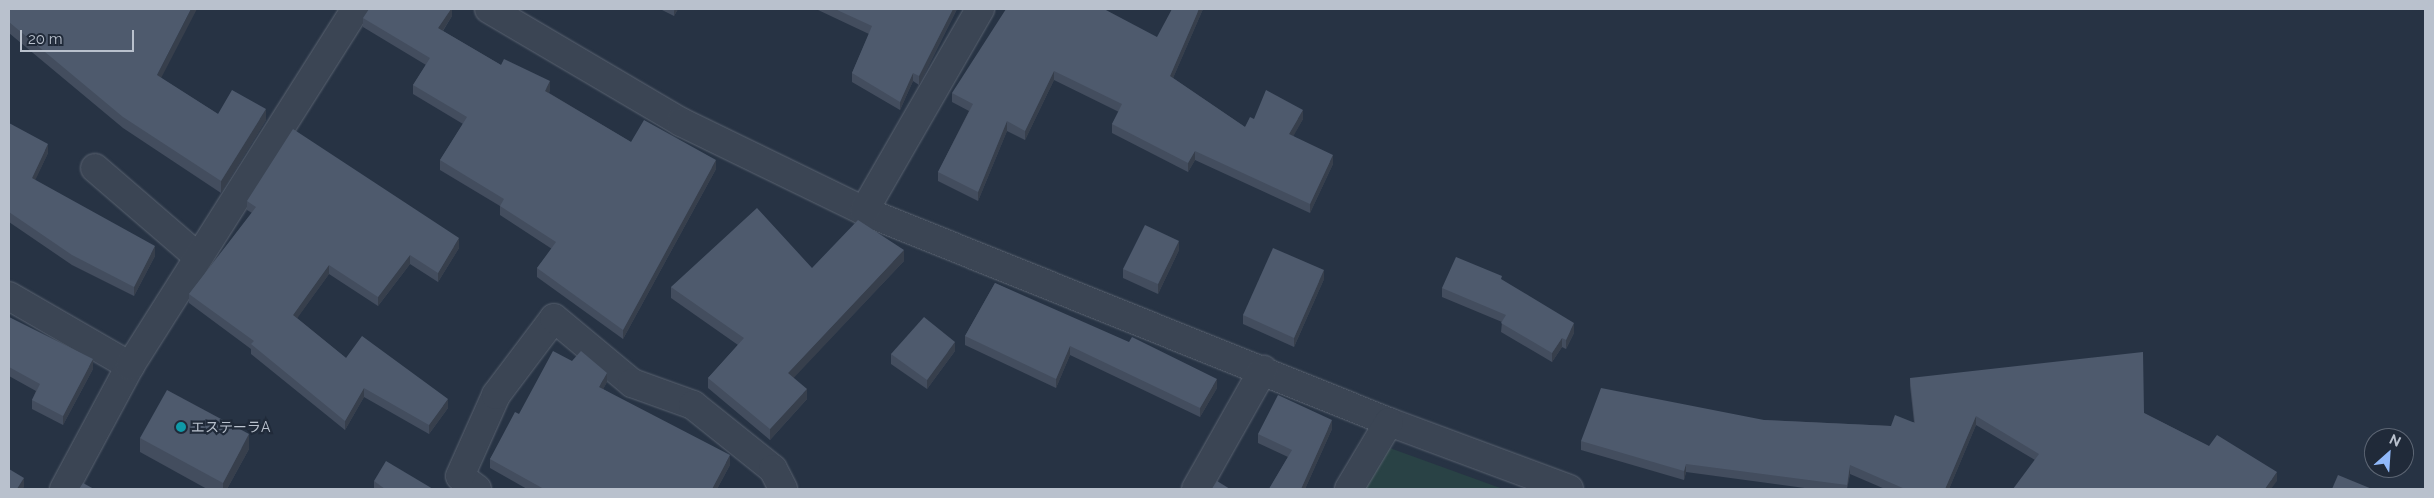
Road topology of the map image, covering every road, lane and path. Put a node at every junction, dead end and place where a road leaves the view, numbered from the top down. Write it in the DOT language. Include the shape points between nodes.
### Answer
graph roads {
  1 [pos="356,9"];
  2 [pos="489,9"];
  3 [pos="980,9"];
  4 [pos="96,168"];
  5 [pos="864,211"];
  6 [pos="198,257"];
  7 [pos="9,296"];
  8 [pos="130,366"];
  9 [pos="1263,370"];
  10 [pos="1389,422"];
  11 [pos="64,489"];
  12 [pos="477,489"];
  13 [pos="783,489"];
  14 [pos="1196,489"];
  15 [pos="1349,489"];
  16 [pos="1568,489"];
  1 -- 6 [label="street"];
  2 -- 5 [label="street" via="681,122"];
  3 -- 5 [label="street"];
  4 -- 6 [label="street"];
  5 -- 9 [label="street"];
  6 -- 8 [label="street"];
  7 -- 8 [label="street"];
  8 -- 11 [label="street"];
  9 -- 10 [label="street"];
  9 -- 14 [label="street"];
  10 -- 15 [label="street"];
  10 -- 16 [label="street"];
  12 -- 13 [label="street" via="460,476 496,395 554,318 632,383 693,405 773,470"];
}
